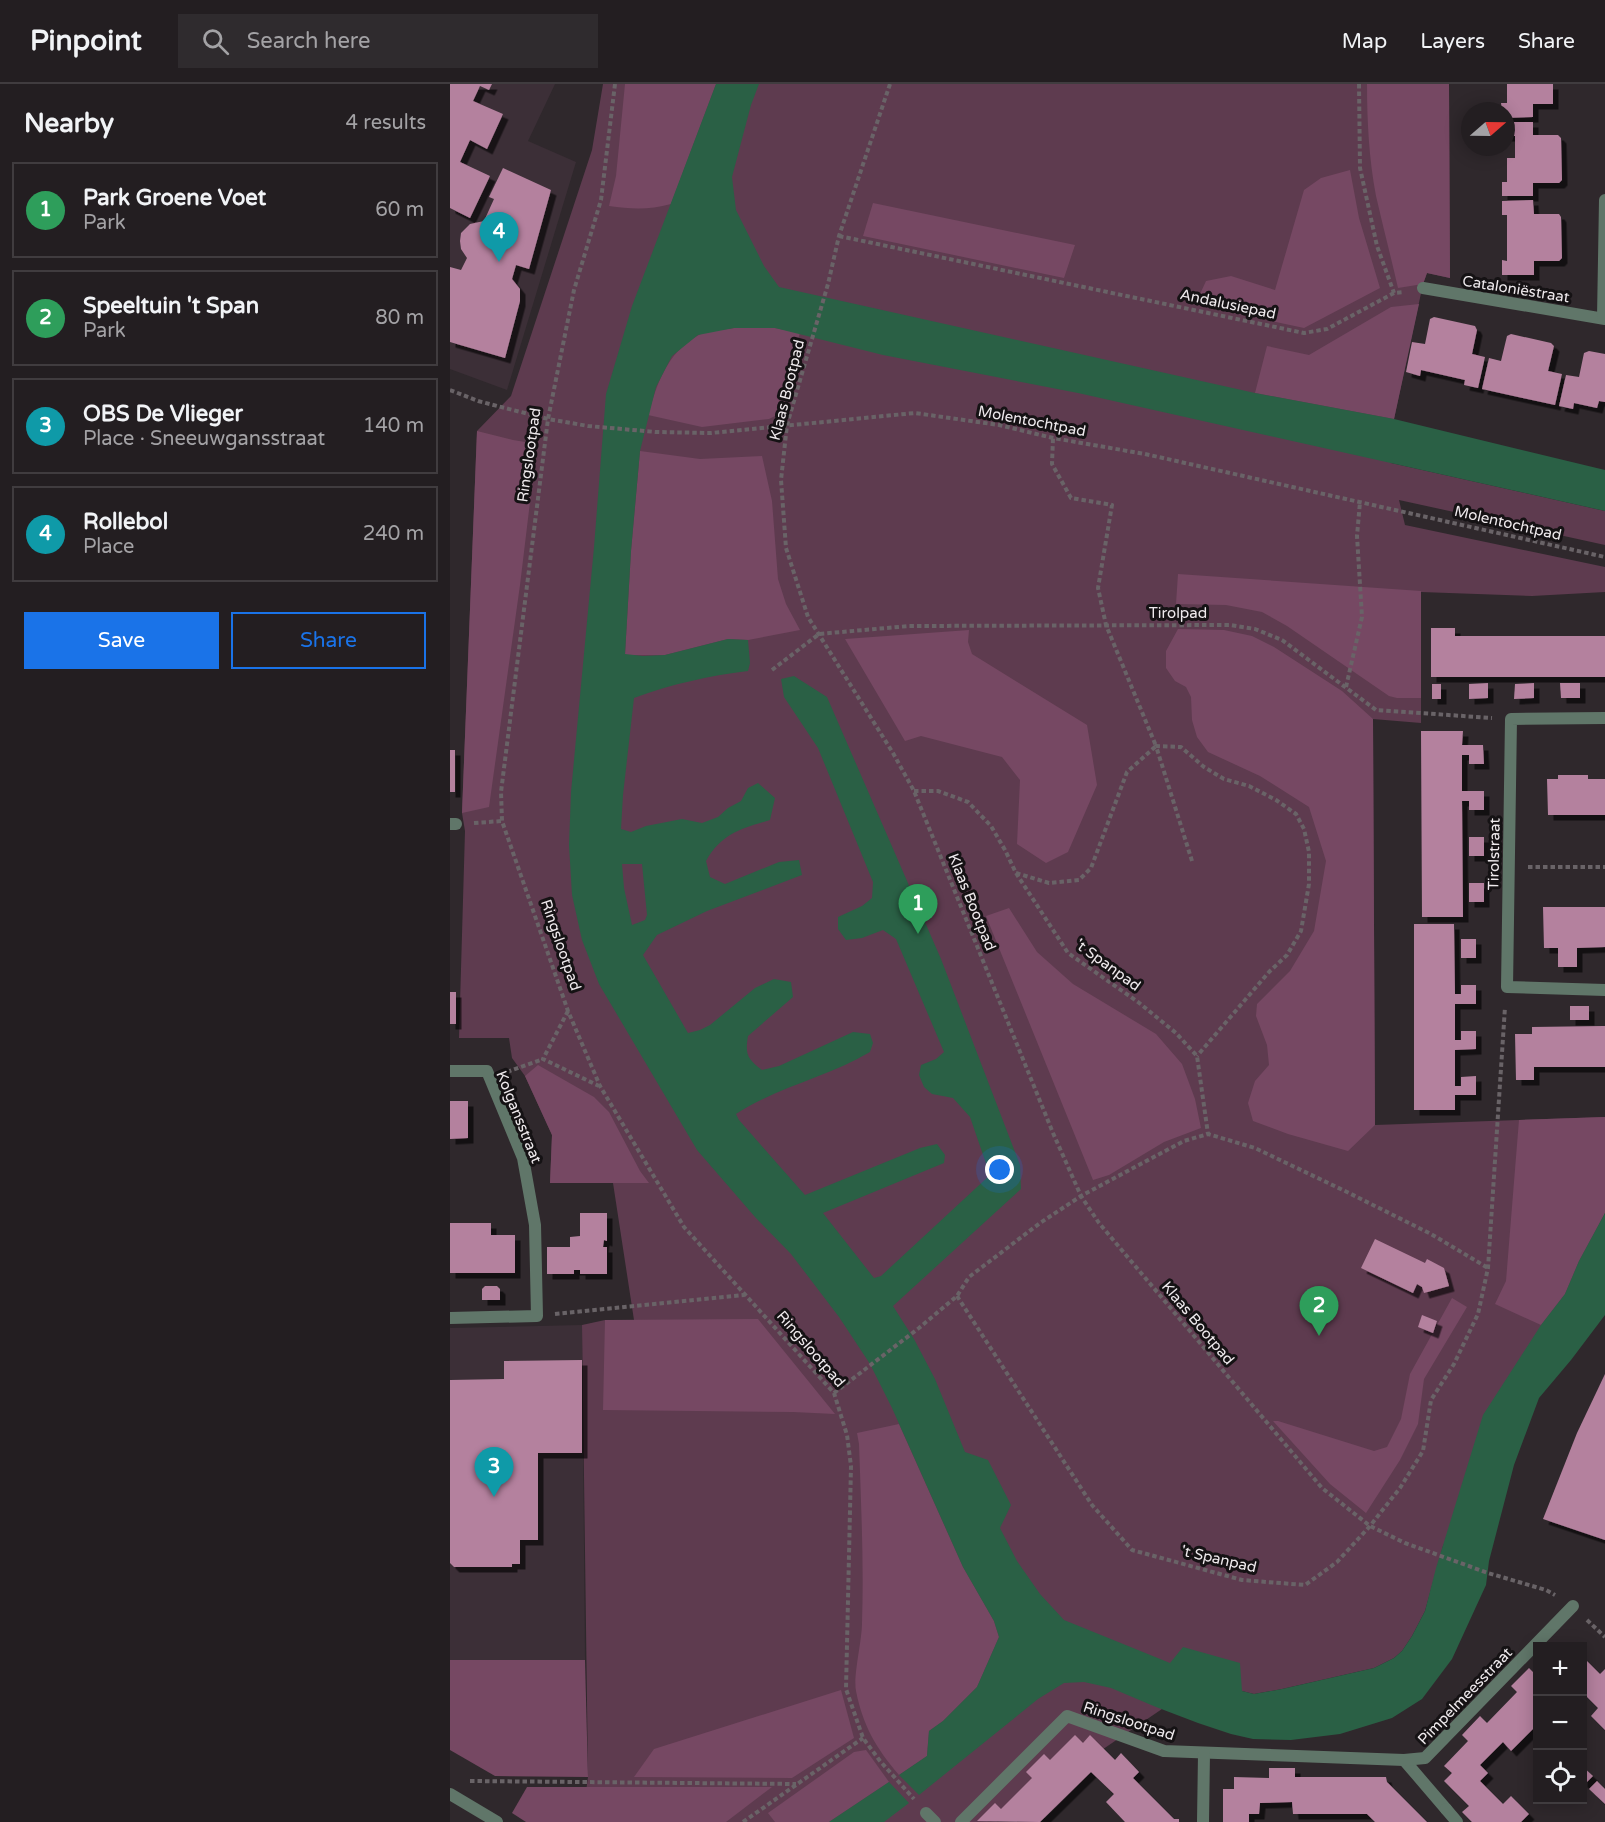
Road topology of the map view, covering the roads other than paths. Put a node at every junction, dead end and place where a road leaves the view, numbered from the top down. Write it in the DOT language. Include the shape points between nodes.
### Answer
graph roads {
  1 [pos="1605,200"];
  2 [pos="1423,288"];
  3 [pos="1604,319"];
  4 [pos="1605,718"];
  5 [pos="1605,990"];
  6 [pos="450,1071"];
  7 [pos="450,1318"];
  8 [pos="1573,1606"];
  9 [pos="1204,1754"];
  10 [pos="1404,1760"];
  11 [pos="450,1794"];
  12 [pos="497,1822"];
  13 [pos="961,1822"];
  14 [pos="1203,1822"];
  15 [pos="1457,1822"];
  1 -- 3 [label="street"];
  2 -- 3 [label="street, Cataloniëstraat"];
  4 -- 5 [label="street, Tirolstraat" via="1511,719 1507,987"];
  6 -- 7 [label="street, Kolgansstraat" via="487,1071 523,1158 535,1225 537,1316"];
  8 -- 10 [label="street, Pimpelmeesstraat" via="1425,1758"];
  9 -- 10 [label="street, Ringslootpad"];
  9 -- 13 [label="street, Ringslootpad" via="1164,1751 1067,1716"];
  9 -- 14 [label="street"];
  10 -- 15 [label="street"];
  11 -- 12 [label="street"];
}
